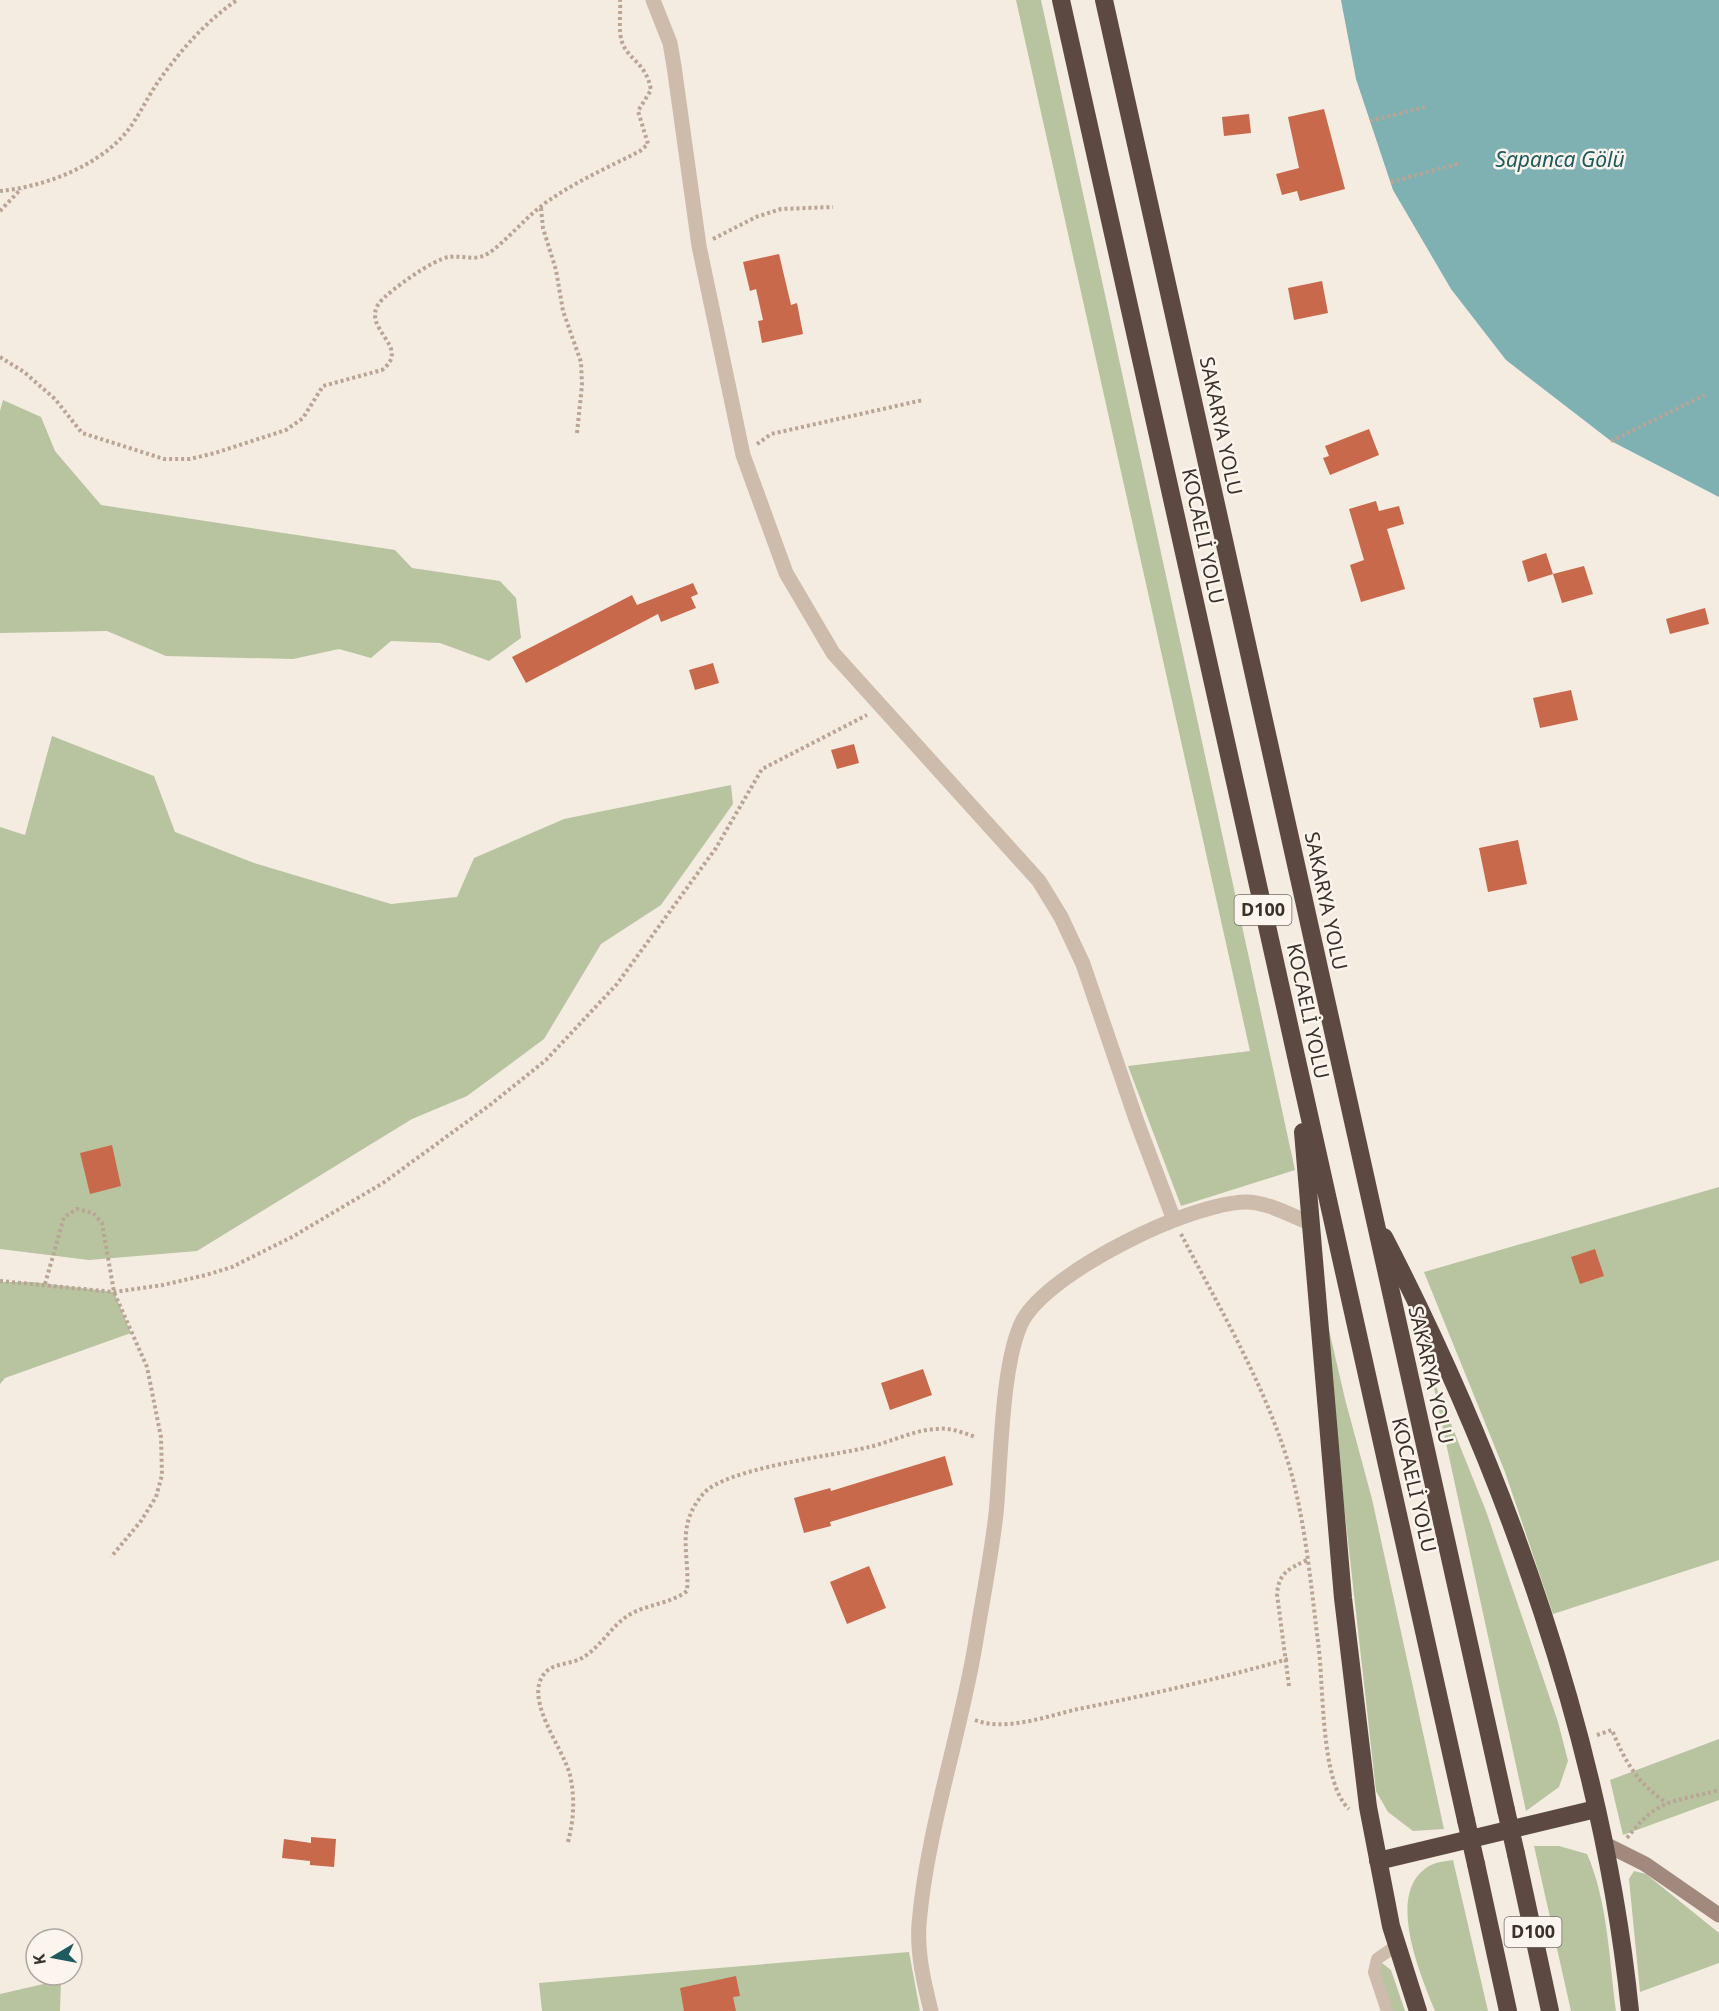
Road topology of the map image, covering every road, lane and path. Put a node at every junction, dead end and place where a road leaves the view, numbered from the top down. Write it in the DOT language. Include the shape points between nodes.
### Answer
graph roads {
  1 [pos="237,0"];
  2 [pos="620,0"];
  3 [pos="653,0"];
  4 [pos="1061,0"];
  5 [pos="1104,0"];
  6 [pos="1425,108"];
  7 [pos="1370,121"];
  8 [pos="1461,163"];
  9 [pos="1391,182"];
  10 [pos="22,189"];
  11 [pos="0,191"];
  12 [pos="541,207"];
  13 [pos="833,207"];
  14 [pos="0,211"];
  15 [pos="699,246"];
  16 [pos="0,357"];
  17 [pos="1705,394"];
  18 [pos="923,400"];
  19 [pos="577,434"];
  20 [pos="1611,441"];
  21 [pos="743,455"];
  22 [pos="881,708"];
  23 [pos="1298,1070"];
  24 [pos="1372,1214"];
  25 [pos="1174,1220"];
  26 [pos="1310,1223"];
  27 [pos="0,1281"];
  28 [pos="45,1284"];
  29 [pos="114,1292"];
  30 [pos="976,1437"];
  31 [pos="111,1557"];
  32 [pos="1307,1560"];
  33 [pos="1288,1659"];
  34 [pos="1289,1686"];
  35 [pos="959,1714"];
  36 [pos="1580,1741"];
  37 [pos="1719,1790"];
  38 [pos="1666,1803"];
  39 [pos="1596,1809"];
  40 [pos="1371,1825"];
  41 [pos="568,1842"];
  42 [pos="1611,1847"];
  43 [pos="1378,1861"];
  44 [pos="1719,1915"];
  45 [pos="1397,1945"];
  46 [pos="931,2011"];
  47 [pos="1387,2011"];
  48 [pos="1418,2011"];
  49 [pos="1508,2011"];
  50 [pos="1550,2011"];
  51 [pos="1630,2011"];
  1 -- 10 [label="path" via="191,40 124,135 109,149 84,165"];
  2 -- 12 [label="path" via="622,45 644,69 651,90 638,111 648,144"];
  3 -- 15 [label="street" via="670,43"];
  4 -- 23 [label="highway, KOCAELİ YOLU / D100"];
  5 -- 24 [label="highway, SAKARYA YOLU / D100"];
  6 -- 7 [label="path"];
  8 -- 9 [label="path"];
  10 -- 11 [label="path"];
  10 -- 14 [label="path"];
  12 -- 16 [label="path" via="488,254 474,259 447,256 430,264 381,302 375,322 392,355 382,370 323,386 303,418 286,430 215,453 165,459 82,433 56,399"];
  12 -- 19 [label="path" via="563,311 581,362"];
  13 -- 15 [label="path" via="781,209"];
  15 -- 21 [label="street"];
  17 -- 20 [label="path"];
  18 -- 21 [label="path" via="771,434"];
  21 -- 22 [label="street" via="774,543 804,606 833,652"];
  22 -- 25 [label="street" via="1039,881 1061,917 1083,964"];
  22 -- 29 [label="path" via="762,769 716,848 617,984 546,1060 490,1105 383,1183 232,1267 163,1286"];
  23 -- 26 [label="highway"];
  23 -- 49 [label="highway, KOCAELİ YOLU / D100, bridge"];
  24 -- 36 [label="highway" via="1427,1320 1480,1447 1532,1583"];
  24 -- 50 [label="highway, SAKARYA YOLU / D100, bridge"];
  25 -- 26 [label="street" via="1220,1205 1248,1202"];
  25 -- 32 [label="path" via="1239,1345 1281,1441"];
  25 -- 35 [label="street" via="1064,1278 1036,1301 1015,1338 996,1516"];
  26 -- 40 [label="highway" via="1343,1598"];
  27 -- 28 [label="path"];
  28 -- 29 [label="path"];
  28 -- 29 [label="path" via="64,1217 77,1209 93,1213 102,1223"];
  29 -- 31 [label="path" via="147,1367 161,1437 162,1475 156,1497"];
  30 -- 41 [label="path" via="935,1429 743,1474 713,1485 703,1494 686,1521 687,1591 676,1599 632,1613 583,1658 550,1668 543,1676 538,1694 541,1713 570,1774 575,1817"];
  32 -- 33 [label="path" via="1283,1572 1278,1581"];
  32 -- 40 [label="path" via="1333,1783 1337,1796"];
  33 -- 34 [label="path"];
  33 -- 35 [label="path" via="1130,1698 999,1724"];
  35 -- 46 [label="street" via="926,1869 919,1927 919,1957"];
  36 -- 38 [label="path" via="1612,1730 1638,1780"];
  36 -- 39 [label="highway"];
  37 -- 38 [label="path"];
  38 -- 42 [label="path" via="1656,1806"];
  39 -- 42 [label="highway"];
  39 -- 43 [label="highway"];
  40 -- 43 [label="highway"];
  42 -- 44 [label="street" via="1645,1864"];
  42 -- 51 [label="highway"];
  43 -- 45 [label="highway"];
  45 -- 47 [label="lane" via="1377,1959 1374,1972"];
  45 -- 48 [label="highway"];
}
